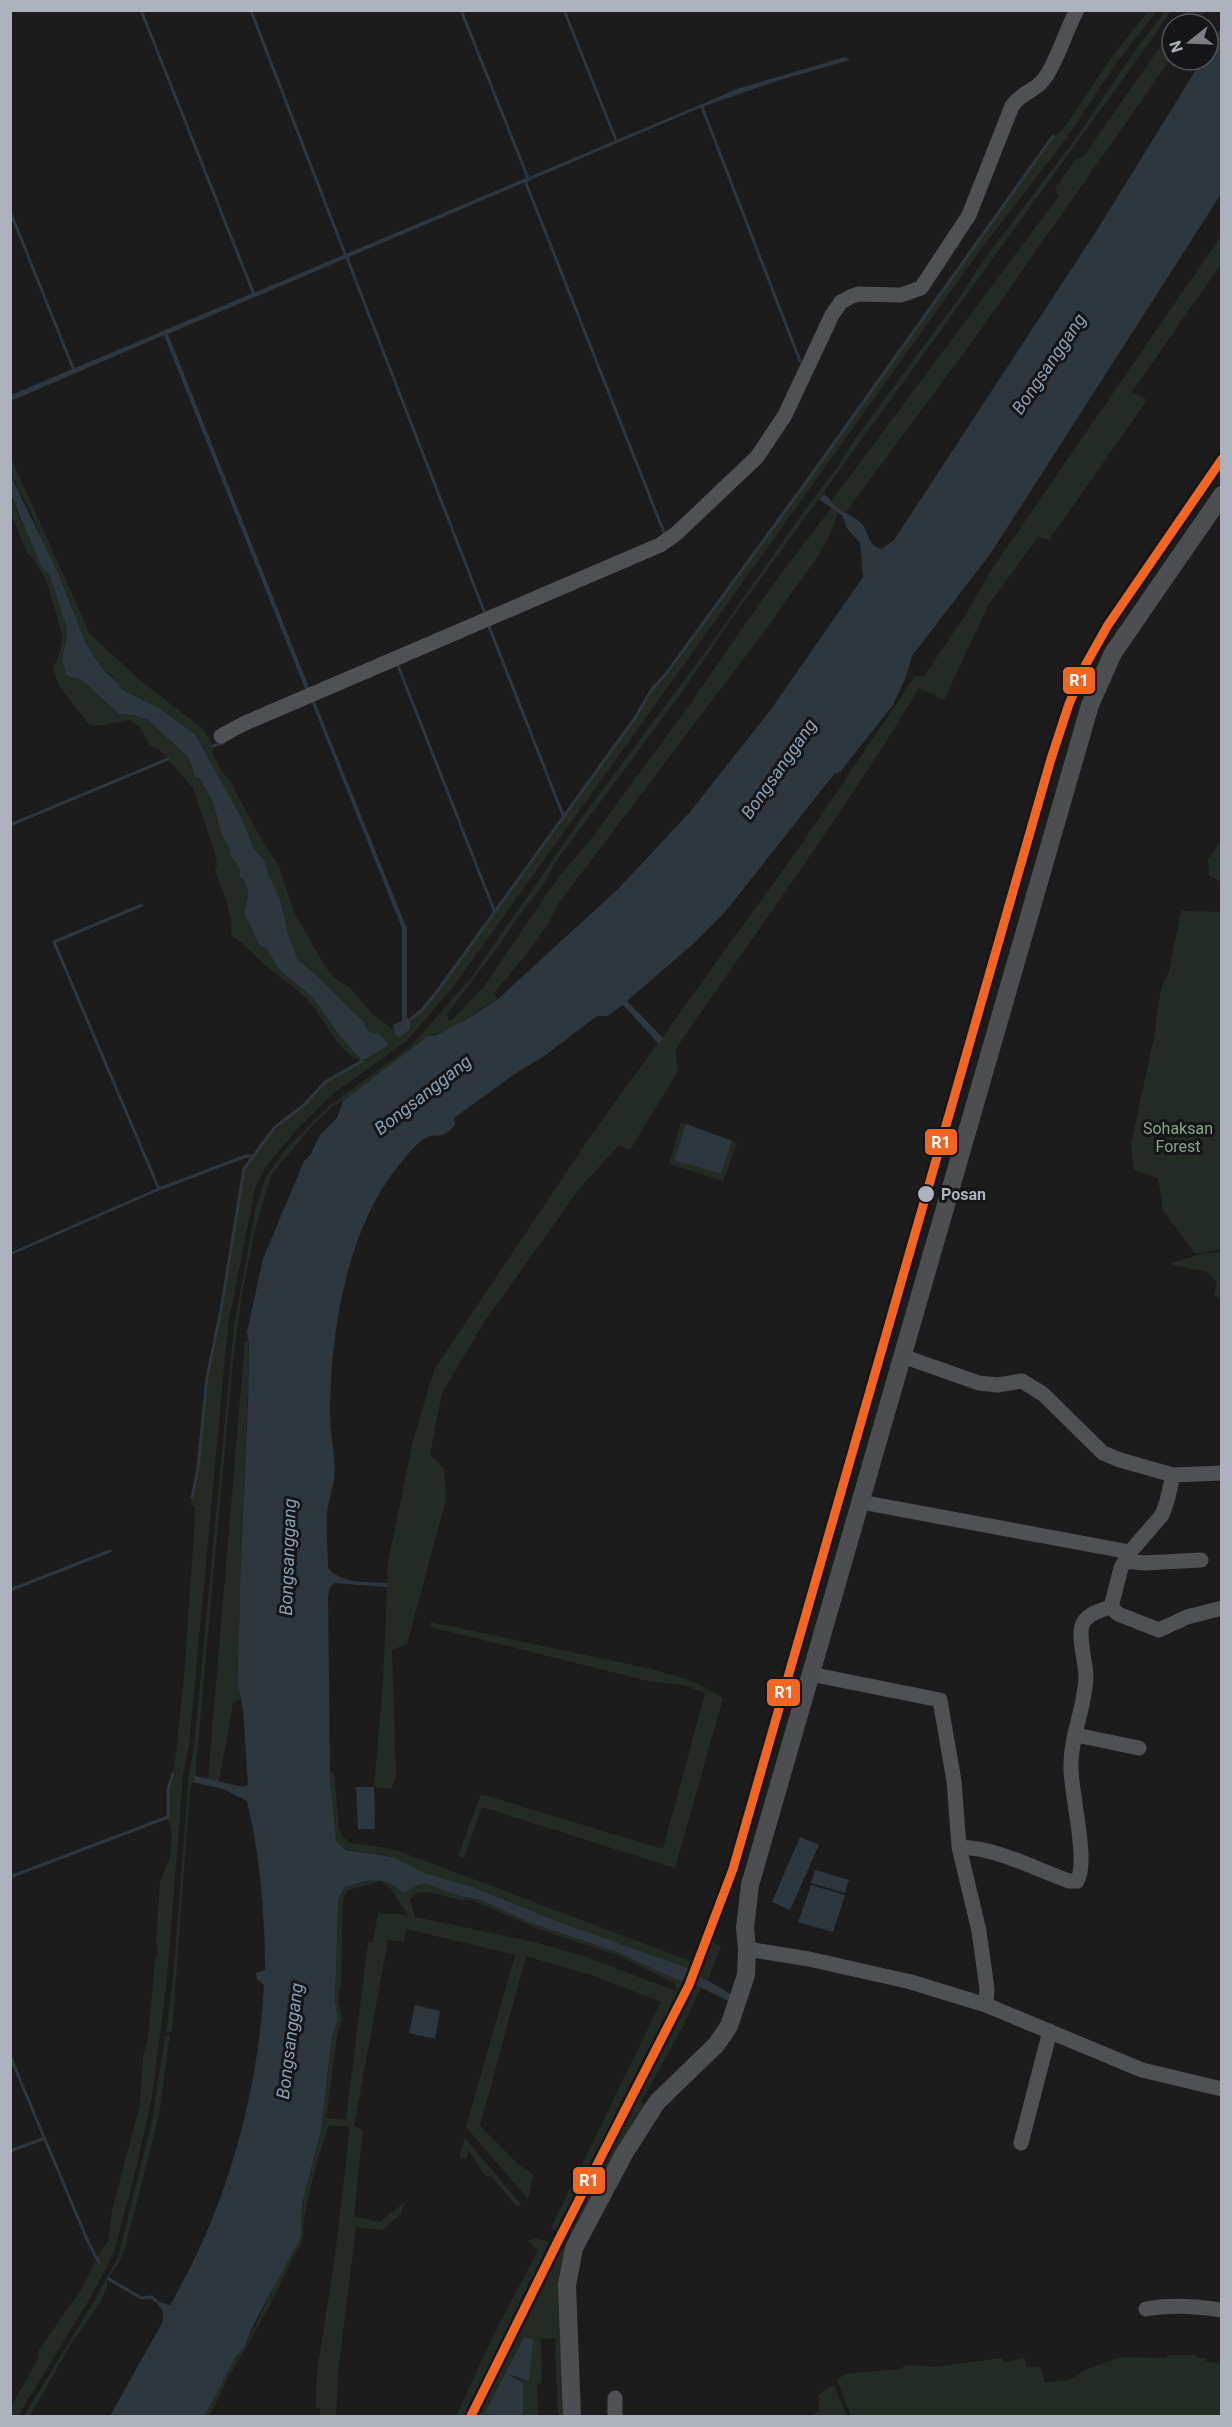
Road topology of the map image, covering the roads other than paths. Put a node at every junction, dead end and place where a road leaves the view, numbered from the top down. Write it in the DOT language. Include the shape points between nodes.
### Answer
graph roads {
  1 [pos="1077,10"];
  2 [pos="1221,495"];
  3 [pos="221,736"];
  4 [pos="902,1356"];
  5 [pos="1221,1473"];
  6 [pos="1173,1475"];
  7 [pos="861,1502"];
  8 [pos="1127,1557"];
  9 [pos="1201,1560"];
  10 [pos="1111,1607"];
  11 [pos="1221,1608"];
  12 [pos="810,1674"];
  13 [pos="1076,1735"];
  14 [pos="1139,1748"];
  15 [pos="959,1847"];
  16 [pos="747,1949"];
  17 [pos="986,2005"];
  18 [pos="1050,2031"];
  19 [pos="1221,2089"];
  20 [pos="1021,2143"];
  21 [pos="1146,2309"];
  22 [pos="1221,2310"];
  23 [pos="615,2397"];
  24 [pos="572,2416"];
  25 [pos="615,2416"];
  1 -- 3 [label="street" via="1044,79 1015,100 969,215 921,288 901,295 859,294 841,302 784,415 757,457 677,533 660,545"];
  2 -- 4 [label="main road" via="1113,653 1096,689"];
  4 -- 6 [label="street" via="980,1383 1022,1381 1042,1394 1103,1453"];
  4 -- 7 [label="main road"];
  5 -- 6 [label="street"];
  6 -- 8 [label="street" via="1162,1515"];
  7 -- 8 [label="street"];
  7 -- 12 [label="main road"];
  8 -- 9 [label="street" via="1144,1563"];
  8 -- 10 [label="street"];
  10 -- 11 [label="street" via="1118,1614 1159,1630"];
  10 -- 13 [label="street" via="1090,1615 1082,1624 1085,1685"];
  12 -- 15 [label="street" via="940,1700 954,1781"];
  12 -- 16 [label="main road" via="750,1885"];
  13 -- 14 [label="street"];
  13 -- 15 [label="street" via="1071,1768 1081,1847 1081,1875 1077,1881 987,1850"];
  15 -- 17 [label="street" via="979,1931"];
  16 -- 17 [label="street" via="910,1982"];
  16 -- 24 [label="main road" via="746,1975 729,2026 716,2045 657,2102 574,2248 567,2284"];
  17 -- 18 [label="street"];
  18 -- 19 [label="street" via="1142,2070"];
  18 -- 20 [label="street"];
  21 -- 22 [label="street" via="1195,2306"];
  23 -- 25 [label="street"];
}
